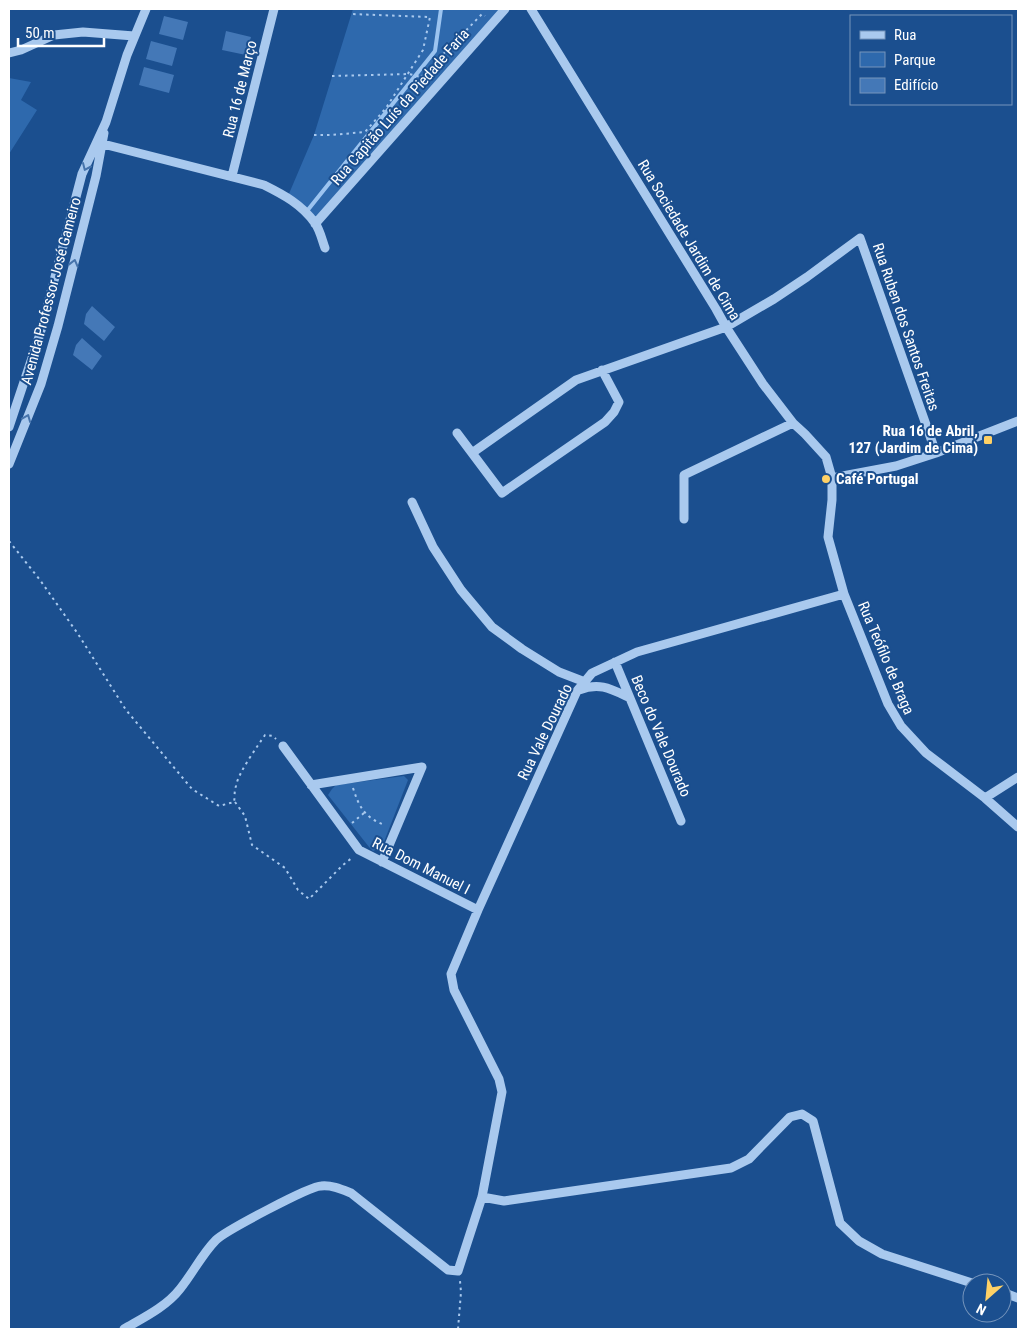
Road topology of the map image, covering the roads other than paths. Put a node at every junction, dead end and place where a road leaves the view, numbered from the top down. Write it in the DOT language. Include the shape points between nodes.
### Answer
graph roads {
  1 [pos="146,9"];
  2 [pos="274,9"];
  3 [pos="506,9"];
  4 [pos="532,9"];
  5 [pos="134,36"];
  6 [pos="9,53"];
  7 [pos="106,122"];
  8 [pos="103,144"];
  9 [pos="232,176"];
  10 [pos="316,224"];
  11 [pos="325,248"];
  12 [pos="726,327"];
  13 [pos="602,370"];
  14 [pos="1018,421"];
  15 [pos="793,423"];
  16 [pos="9,427"];
  17 [pos="458,433"];
  18 [pos="472,453"];
  19 [pos="936,453"];
  20 [pos="9,464"];
  21 [pos="832,478"];
  22 [pos="412,502"];
  23 [pos="684,519"];
  24 [pos="844,594"];
  25 [pos="615,662"];
  26 [pos="584,682"];
  27 [pos="577,691"];
  28 [pos="630,698"];
  29 [pos="283,746"];
  30 [pos="1018,777"];
  31 [pos="311,785"];
  32 [pos="985,798"];
  33 [pos="681,821"];
  34 [pos="1018,827"];
  35 [pos="382,862"];
  36 [pos="478,910"];
  37 [pos="482,1196"];
  38 [pos="962,1280"];
  39 [pos="124,1329"];
  1 -- 5 [label="street, Avenida Professor José Gameiro"];
  2 -- 9 [label="street, Rua 16 de Março"];
  3 -- 10 [label="street, Rua Capitão Luís da Piedade Faria"];
  4 -- 12 [label="street, Rua Sociedade Jardim de Cima"];
  5 -- 6 [label="street" via="83,32 54,35"];
  5 -- 7 [label="street, Avenida Professor José Gameiro"];
  7 -- 8 [label="street, Avenida Professor José Gameiro"];
  7 -- 16 [label="street, Avenida Professor José Gameiro, one-way" via="82,174 40,334"];
  8 -- 9 [label="street"];
  20 -- 8 [label="street, Avenida Professor José Gameiro, one-way" via="41,384"];
  9 -- 10 [label="street" via="288,196"];
  10 -- 11 [label="street"];
  12 -- 13 [label="street"];
  12 -- 15 [label="street, Rua Sociedade Jardim de Cima" via="762,384"];
  12 -- 19 [label="street, Rua Ruben dos Santos Freitas" via="774,299 860,238"];
  13 -- 18 [label="street" via="576,380"];
  13 -- 18 [label="street" via="619,402 614,412 605,422 502,493"];
  14 -- 19 [label="street"];
  15 -- 21 [label="street, Rua Sociedade Jardim de Cima" via="826,457"];
  15 -- 23 [label="street" via="684,474"];
  17 -- 18 [label="street"];
  19 -- 21 [label="street" via="896,466"];
  21 -- 24 [label="street, Rua Teófilo de Braga" via="828,537"];
  22 -- 26 [label="street" via="433,547 461,590 492,627 559,672"];
  24 -- 25 [label="street, Rua Vale Dourado" via="637,652"];
  24 -- 32 [label="street, Rua Teófilo de Braga" via="888,704 901,726 926,753"];
  25 -- 26 [label="street, Rua Vale Dourado" via="592,673"];
  25 -- 28 [label="street, Beco do Vale Dourado"];
  26 -- 27 [label="street, Rua Vale Dourado"];
  27 -- 28 [label="street" via="590,686 604,687"];
  27 -- 36 [label="street, Rua Vale Dourado"];
  28 -- 33 [label="street, Beco do Vale Dourado"];
  29 -- 31 [label="street, Rua Dom Manuel I"];
  30 -- 32 [label="street"];
  31 -- 35 [label="street, Rua Dom Manuel I" via="359,850"];
  31 -- 35 [label="street" via="422,767"];
  32 -- 34 [label="street, Rua Teófilo de Braga"];
  35 -- 36 [label="street, Rua Dom Manuel I"];
  36 -- 37 [label="street, Rua Vale Dourado" via="451,974 454,990 499,1079 502,1092"];
  37 -- 38 [label="street" via="504,1201 731,1168 749,1160 790,1117 802,1114 813,1121 840,1223 858,1241 882,1254"];
  37 -- 39 [label="street, Rua Vale Dourado" via="458,1272 448,1270 351,1193 320,1185 218,1238 179,1290 162,1306"];
}
